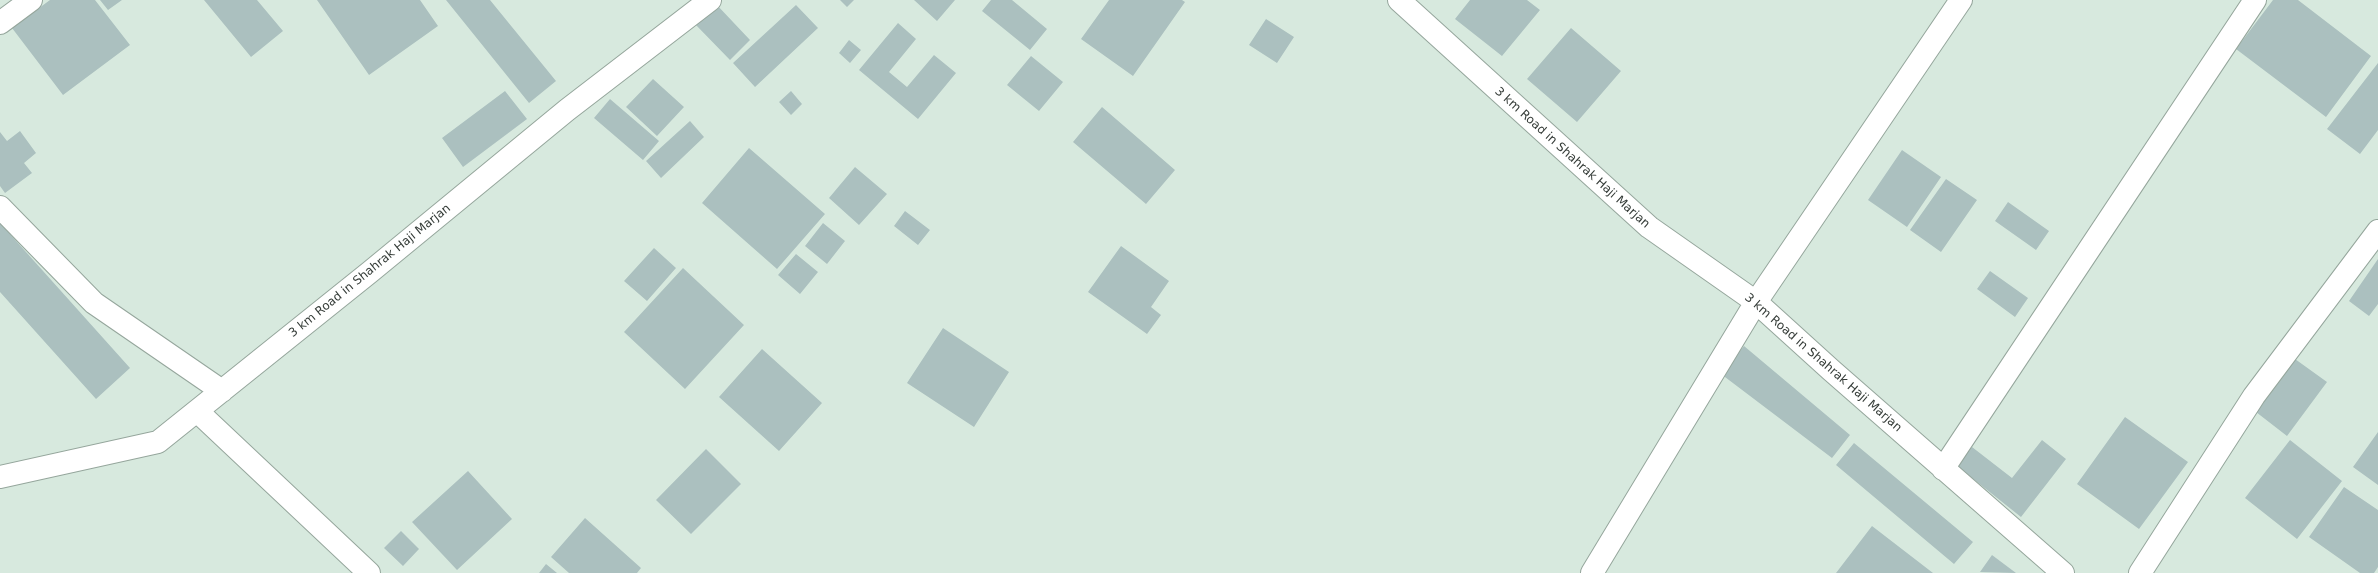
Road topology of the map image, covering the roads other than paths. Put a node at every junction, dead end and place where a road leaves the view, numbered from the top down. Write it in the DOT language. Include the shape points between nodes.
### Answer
graph roads {
  1 [pos="31,0"];
  2 [pos="710,0"];
  3 [pos="1399,0"];
  4 [pos="1961,0"];
  5 [pos="2255,0"];
  6 [pos="0,23"];
  7 [pos="0,208"];
  8 [pos="2378,231"];
  9 [pos="1756,302"];
  10 [pos="222,391"];
  11 [pos="197,411"];
  12 [pos="1943,469"];
  13 [pos="0,477"];
  14 [pos="369,573"];
  15 [pos="1592,573"];
  16 [pos="2063,573"];
  17 [pos="2140,573"];
  1 -- 6 [label="street"];
  2 -- 10 [label="street, 3 km Road in Shahrak Haji Marjan" via="567,110"];
  3 -- 9 [label="street, 3 km Road in Shahrak Haji Marjan" via="1649,227"];
  4 -- 9 [label="street"];
  5 -- 12 [label="street"];
  7 -- 10 [label="street" via="94,303"];
  8 -- 17 [label="street" via="2254,396"];
  9 -- 12 [label="street, 3 km Road in Shahrak Haji Marjan"];
  9 -- 15 [label="street"];
  10 -- 11 [label="street, 3 km Road in Shahrak Haji Marjan"];
  11 -- 13 [label="street, 3 km Road in Shahrak Haji Marjan" via="158,442"];
  11 -- 14 [label="street"];
  12 -- 16 [label="street, 3 km Road in Shahrak Haji Marjan"];
}
